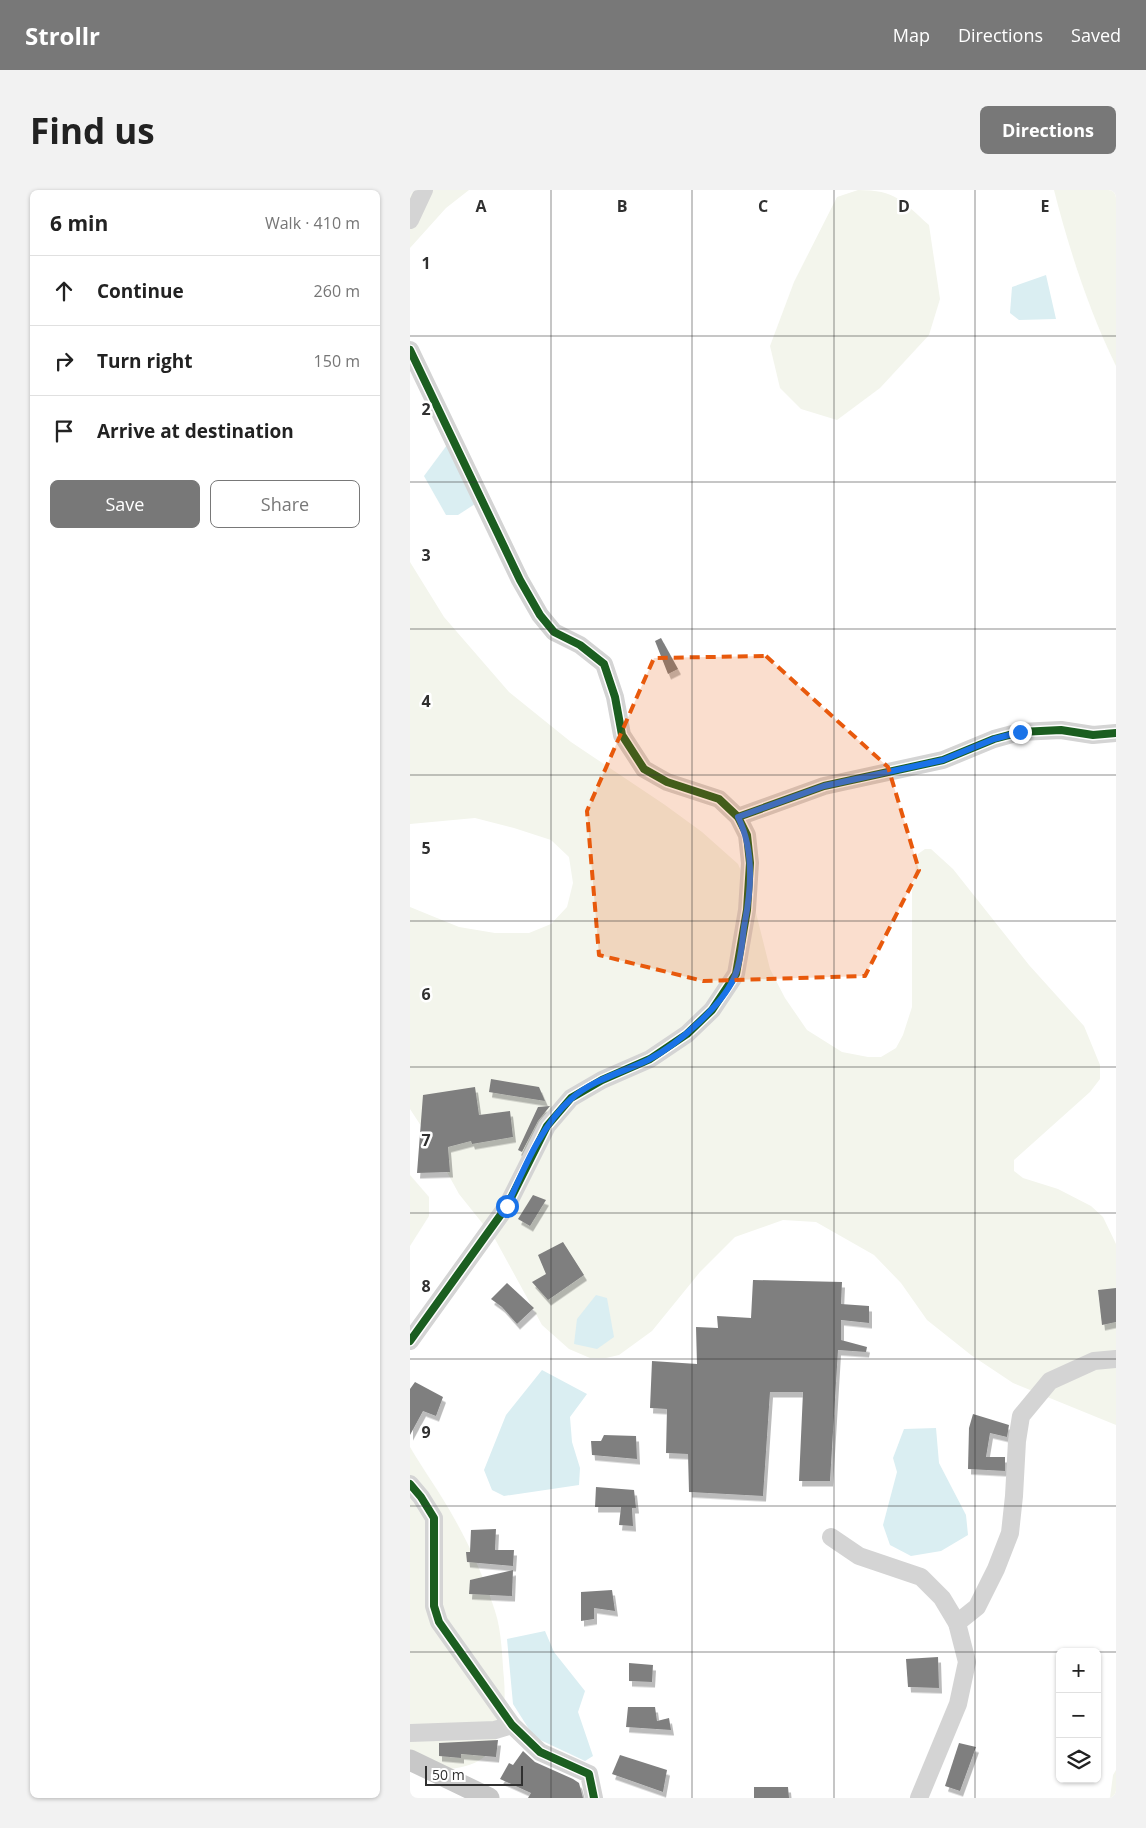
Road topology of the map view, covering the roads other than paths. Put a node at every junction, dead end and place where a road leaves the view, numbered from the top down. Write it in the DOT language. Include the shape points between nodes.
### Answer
graph roads {
  1 [pos="424,190"];
  2 [pos="410,220"];
  3 [pos="410,350"];
  4 [pos="1116,733"];
  5 [pos="738,817"];
  6 [pos="410,1341"];
  7 [pos="1116,1359"];
  8 [pos="410,1484"];
  9 [pos="831,1537"];
  10 [pos="957,1623"];
  11 [pos="512,1725"];
  12 [pos="410,1733"];
  13 [pos="410,1760"];
  14 [pos="490,1798"];
  15 [pos="594,1798"];
  16 [pos="919,1798"];
  1 -- 2 [label="street"];
  3 -- 5 [label="street" via="520,580 540,614 554,632 580,645 604,664 615,696 622,735 644,769 667,782 719,800"];
  4 -- 5 [label="street" via="1020,732 943,760 824,786"];
  5 -- 6 [label="street" via="747,835 750,863 747,910 736,974 712,1010 687,1034 650,1059 579,1094 559,1112 547,1126 507,1206"];
  7 -- 10 [label="street" via="1094,1361 1050,1381 1021,1416 1010,1533 977,1607"];
  8 -- 11 [label="street" via="434,1518 434,1606 438,1622"];
  9 -- 10 [label="street" via="859,1556 921,1577 942,1598"];
  10 -- 16 [label="street" via="967,1662 960,1696"];
  11 -- 12 [label="street" via="495,1730"];
  11 -- 15 [label="street" via="540,1752 589,1774"];
  13 -- 14 [label="main road"];
}
